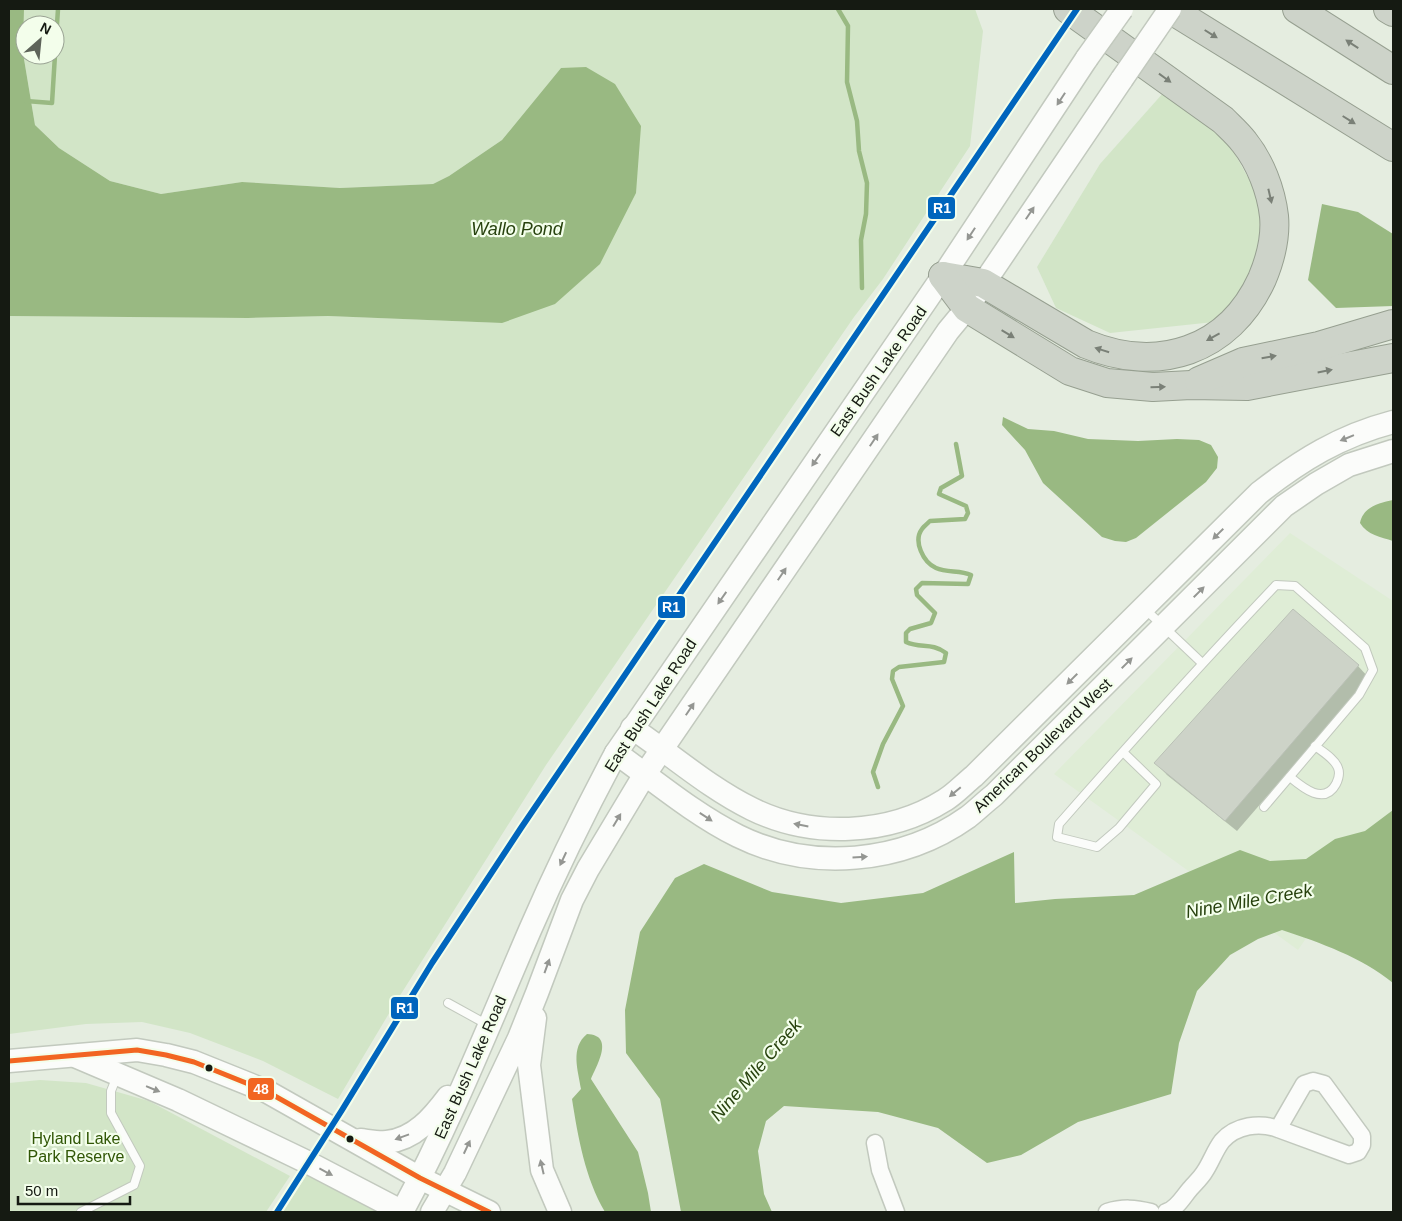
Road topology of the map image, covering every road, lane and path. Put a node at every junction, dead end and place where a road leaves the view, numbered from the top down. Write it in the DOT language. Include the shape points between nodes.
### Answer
graph roads {
  1 [pos="1068,9"];
  2 [pos="1122,9"];
  3 [pos="1170,9"];
  4 [pos="1298,9"];
  5 [pos="1388,9"];
  6 [pos="1393,12"];
  7 [pos="1393,70"];
  8 [pos="1393,147"];
  9 [pos="943,276"];
  10 [pos="984,282"];
  11 [pos="966,308"];
  12 [pos="1393,324"];
  13 [pos="1393,358"];
  14 [pos="1191,385"];
  15 [pos="1393,422"];
  16 [pos="1393,451"];
  17 [pos="1144,608"];
  18 [pos="1164,626"];
  19 [pos="1202,663"];
  20 [pos="632,728"];
  21 [pos="1315,746"];
  22 [pos="663,749"];
  23 [pos="1122,752"];
  24 [pos="616,753"];
  25 [pos="645,774"];
  26 [pos="1290,776"];
  27 [pos="1264,806"];
  28 [pos="538,993"];
  29 [pos="448,1003"];
  30 [pos="490,1026"];
  31 [pos="76,1056"];
  32 [pos="9,1061"];
  33 [pos="472,1066"];
  34 [pos="117,1074"];
  35 [pos="1278,1129"];
  36 [pos="353,1140"];
  37 [pos="875,1143"];
  38 [pos="420,1178"];
  39 [pos="445,1190"];
  40 [pos="81,1212"];
  41 [pos="403,1212"];
  42 [pos="432,1212"];
  43 [pos="489,1212"];
  44 [pos="560,1212"];
  45 [pos="896,1212"];
  46 [pos="1107,1212"];
  47 [pos="1151,1212"];
  48 [pos="1166,1212"];
  1 -- 10 [label="highway, one-way" via="1223,120 1244,141 1259,165 1274,216 1274,238 1268,266 1240,315 1221,333 1192,349 1154,357 1119,355 1086,344"];
  2 -- 9 [label="street, East Bush Lake Road, one-way, bridge"];
  3 -- 8 [label="highway, one-way"];
  10 -- 3 [label="street, East Bush Lake Road, one-way, bridge"];
  7 -- 4 [label="highway, one-way"];
  5 -- 6 [label="highway"];
  9 -- 10 [label="highway"];
  9 -- 11 [label="highway"];
  9 -- 20 [label="street, East Bush Lake Road, one-way"];
  10 -- 11 [label="street, East Bush Lake Road"];
  11 -- 14 [label="highway, one-way" via="1070,371 1107,383 1130,386"];
  22 -- 11 [label="street, East Bush Lake Road, one-way"];
  14 -- 12 [label="highway, one-way" via="1243,362 1320,346"];
  14 -- 13 [label="highway, one-way" via="1247,386"];
  15 -- 17 [label="street, American Boulevard West, one-way" via="1346,438 1285,472 1259,493"];
  18 -- 16 [label="street, American Boulevard West, one-way" via="1284,506 1349,465"];
  17 -- 18 [label="lane"];
  17 -- 22 [label="street, American Boulevard West, one-way" via="974,776 946,800 918,814 877,826 840,830 780,820 726,794"];
  18 -- 19 [label="lane"];
  25 -- 18 [label="street, American Boulevard West, one-way" via="708,819 771,849 836,859 903,849 938,835 968,817 994,795"];
  19 -- 21 [label="lane" via="1276,585 1295,586 1365,648 1373,670 1359,695"];
  19 -- 23 [label="lane"];
  20 -- 22 [label="street, American Boulevard West"];
  20 -- 24 [label="street, East Bush Lake Road"];
  21 -- 26 [label="lane"];
  21 -- 26 [label="lane" via="1339,769 1333,788 1326,794 1315,794"];
  22 -- 25 [label="street, East Bush Lake Road"];
  23 -- 23 [label="lane" via="1059,824 1057,837 1097,847 1119,828 1156,784"];
  24 -- 25 [label="street, American Boulevard West"];
  24 -- 30 [label="street, East Bush Lake Road, one-way" via="535,919"];
  28 -- 25 [label="street, East Bush Lake Road, one-way" via="572,900"];
  26 -- 27 [label="lane"];
  39 -- 28 [label="street, East Bush Lake Road, one-way"];
  44 -- 28 [label="street, one-way" via="542,1170 528,1065"];
  29 -- 30 [label="lane"];
  30 -- 33 [label="street, East Bush Lake Road"];
  31 -- 32 [label="street"];
  31 -- 34 [label="street"];
  31 -- 36 [label="street" via="137,1050 194,1062 266,1091"];
  33 -- 36 [label="street, one-way" via="431,1119 407,1136 388,1142"];
  33 -- 38 [label="street, East Bush Lake Road"];
  34 -- 40 [label="lane" via="111,1091 111,1113 140,1166 134,1185"];
  34 -- 41 [label="street, one-way" via="309,1163"];
  35 -- 35 [label="street" via="1349,1155 1358,1152 1362,1144 1362,1136 1324,1084 1314,1081 1304,1084"];
  35 -- 48 [label="street" via="1251,1126 1235,1131 1222,1142 1204,1173 1180,1202"];
  36 -- 38 [label="street"];
  37 -- 45 [label="street" via="880,1170"];
  38 -- 39 [label="street"];
  38 -- 41 [label="street, East Bush Lake Road"];
  39 -- 42 [label="street, East Bush Lake Road"];
  39 -- 43 [label="street"];
  46 -- 47 [label="street" via="1119,1208"];
}
